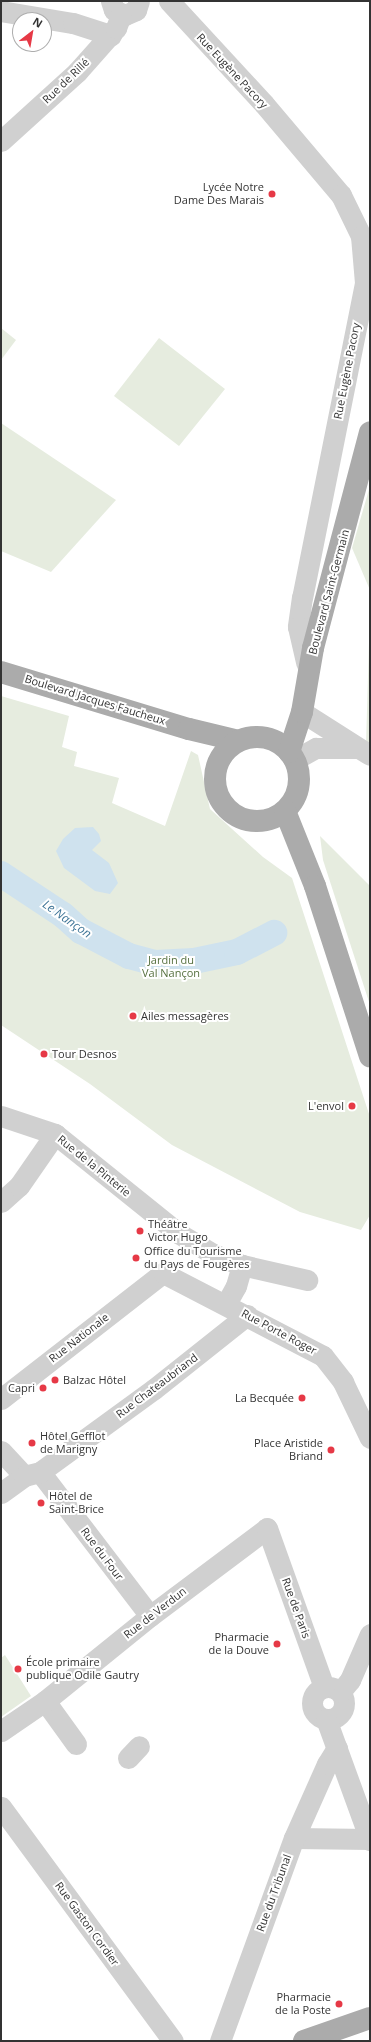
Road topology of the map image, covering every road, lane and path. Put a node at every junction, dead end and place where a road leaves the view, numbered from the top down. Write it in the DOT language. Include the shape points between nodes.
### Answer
graph roads {
  1 [pos="170,2"];
  2 [pos="127,6"];
  3 [pos="1,11"];
  4 [pos="110,35"];
  5 [pos="1,141"];
  6 [pos="370,432"];
  7 [pos="310,656"];
  8 [pos="1,672"];
  9 [pos="302,712"];
  10 [pos="189,729"];
  11 [pos="268,739"];
  12 [pos="238,741"];
  13 [pos="363,752"];
  14 [pos="291,756"];
  15 [pos="220,759"];
  16 [pos="285,811"];
  17 [pos="264,821"];
  18 [pos="315,886"];
  19 [pos="370,1056"];
  20 [pos="1,1116"];
  21 [pos="55,1134"];
  22 [pos="1,1202"];
  23 [pos="242,1265"];
  24 [pos="157,1276"];
  25 [pos="307,1280"];
  26 [pos="226,1304"];
  27 [pos="246,1315"];
  28 [pos="1,1399"];
  29 [pos="370,1438"];
  30 [pos="1,1451"];
  31 [pos="32,1474"];
  32 [pos="1,1493"];
  33 [pos="267,1528"];
  34 [pos="150,1616"];
  35 [pos="370,1634"];
  36 [pos="332,1689"];
  37 [pos="45,1701"];
  38 [pos="332,1717"];
  39 [pos="1,1731"];
  40 [pos="76,1744"];
  41 [pos="337,1748"];
  42 [pos="370,1804"];
  43 [pos="1,1807"];
  44 [pos="294,1838"];
  45 [pos="370,1839"];
  46 [pos="370,2018"];
  47 [pos="370,2030"];
  48 [pos="173,2041"];
  49 [pos="220,2041"];
  50 [pos="304,2041"];
  51 [pos="341,2041"];
  1 -- 2 [label="street"];
  1 -- 7 [label="street, Rue Eugène Pacory" via="264,104 341,195 361,236 365,283 302,596 298,627"];
  2 -- 4 [label="street, Rue de Rillé"];
  3 -- 4 [label="street" via="58,20"];
  4 -- 5 [label="street, Rue de Rillé" via="78,72"];
  6 -- 7 [label="main road, Boulevard Saint-Germain"];
  7 -- 9 [label="main road, Boulevard Saint-Germain"];
  7 -- 11 [label="main road, Rue Eugène Pacory" via="293,707 285,722"];
  8 -- 10 [label="main road, Boulevard Jacques Faucheux"];
  9 -- 13 [label="street"];
  9 -- 14 [label="main road, Boulevard Saint-Germain"];
  10 -- 12 [label="main road, Boulevard Jacques Faucheux"];
  10 -- 15 [label="main road, Boulevard Jacques Faucheux"];
  11 -- 12 [label="main road" via="248,738"];
  11 -- 14 [label="main road"];
  12 -- 15 [label="main road"];
  13 -- 14 [label="street" via="316,748"];
  14 -- 16 [label="main road" via="299,773 299,787 294,800"];
  15 -- 17 [label="main road" via="215,778 219,798 227,809 238,817"];
  16 -- 17 [label="main road"];
  16 -- 18 [label="main road"];
  17 -- 18 [label="main road" via="297,858"];
  18 -- 19 [label="main road"];
  20 -- 21 [label="street, Rue de la Pinterie"];
  21 -- 22 [label="street" via="19,1186"];
  21 -- 23 [label="street, Rue de la Pinterie" via="178,1233 213,1254"];
  23 -- 25 [label="street, Rue de la Pinterie"];
  23 -- 26 [label="street" via="236,1286"];
  24 -- 26 [label="street, Rue Porte Roger" via="163,1273"];
  24 -- 28 [label="street, Rue Nationale"];
  26 -- 27 [label="street, Rue Porte Roger"];
  27 -- 29 [label="street, Rue Porte Roger" via="323,1356 331,1363"];
  27 -- 31 [label="street, Rue Chateaubriand" via="154,1389"];
  30 -- 31 [label="street, Rue du Four"];
  31 -- 32 [label="street, Rue Chateaubriand"];
  31 -- 34 [label="street, Rue du Four"];
  33 -- 34 [label="street, Rue de Verdun"];
  33 -- 36 [label="street, Rue de Paris"];
  34 -- 37 [label="street, Rue de Verdun"];
  35 -- 36 [label="street" via="350,1680"];
  36 -- 38 [label="street" via="344,1701"];
  36 -- 38 [label="street" via="315,1693 312,1702 317,1715"];
  37 -- 39 [label="street, Rue de Verdun"];
  37 -- 40 [label="street"];
  38 -- 41 [label="street"];
  38 -- 42 [label="street"];
  41 -- 44 [label="street, Rue du Tribunal" via="327,1764"];
  41 -- 45 [label="street"];
  43 -- 48 [label="street, Rue Gaston Cordier"];
  44 -- 45 [label="street"];
  44 -- 49 [label="street, Rue du Tribunal"];
  46 -- 50 [label="main road"];
  47 -- 51 [label="main road"];
}
